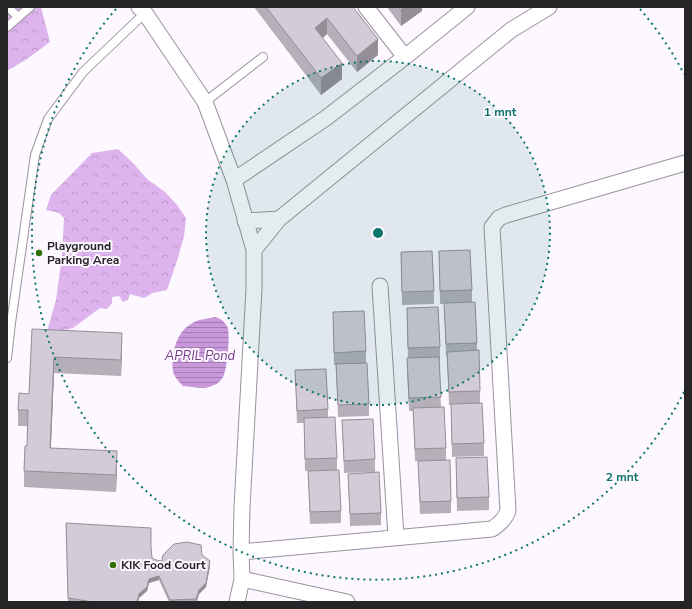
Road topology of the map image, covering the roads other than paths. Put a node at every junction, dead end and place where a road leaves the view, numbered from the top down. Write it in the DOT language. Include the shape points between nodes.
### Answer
graph roads {
  1 [pos="8,7"];
  2 [pos="30,7"];
  3 [pos="366,7"];
  4 [pos="467,7"];
  5 [pos="549,7"];
  6 [pos="142,10"];
  7 [pos="18,17"];
  8 [pos="7,27"];
  9 [pos="263,57"];
  10 [pos="405,57"];
  11 [pos="204,102"];
  12 [pos="685,164"];
  13 [pos="234,180"];
  14 [pos="279,219"];
  15 [pos="245,221"];
  16 [pos="254,250"];
  17 [pos="380,286"];
  18 [pos="7,358"];
  19 [pos="396,537"];
  20 [pos="241,552"];
  21 [pos="242,578"];
  22 [pos="237,602"];
  23 [pos="347,602"];
  1 -- 7 [label="lane"];
  2 -- 7 [label="lane"];
  3 -- 10 [label="street"];
  4 -- 10 [label="street"];
  5 -- 14 [label="street" via="511,30"];
  6 -- 11 [label="street"];
  6 -- 18 [label="lane" via="83,72 48,119 35,155"];
  7 -- 8 [label="lane"];
  9 -- 11 [label="lane"];
  10 -- 13 [label="street" via="326,118"];
  11 -- 13 [label="street"];
  12 -- 19 [label="street" via="506,215 499,218 492,227 508,511 505,519 492,529"];
  13 -- 15 [label="street"];
  14 -- 15 [label="street"];
  14 -- 16 [label="street"];
  15 -- 16 [label="street"];
  16 -- 20 [label="street"];
  17 -- 19 [label="street"];
  19 -- 20 [label="street"];
  20 -- 21 [label="street"];
  21 -- 22 [label="street"];
  21 -- 23 [label="street"];
}
